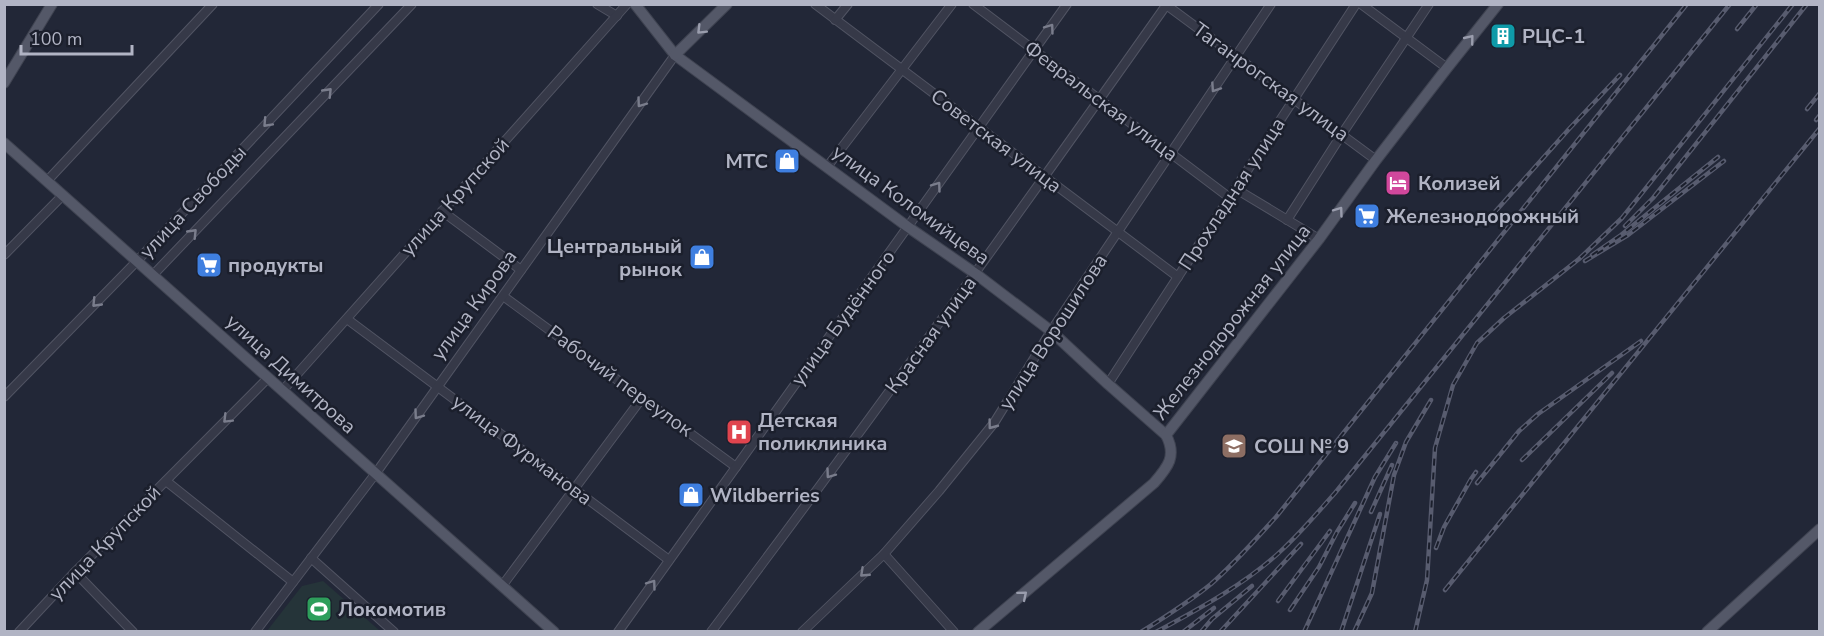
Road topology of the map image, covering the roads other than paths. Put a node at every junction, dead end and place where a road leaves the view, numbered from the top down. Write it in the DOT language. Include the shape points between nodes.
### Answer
graph roads {
  1 [pos="52,4"];
  2 [pos="213,4"];
  3 [pos="379,4"];
  4 [pos="412,4"];
  5 [pos="597,4"];
  6 [pos="627,4"];
  7 [pos="635,4"];
  8 [pos="727,4"];
  9 [pos="815,4"];
  10 [pos="848,4"];
  11 [pos="952,4"];
  12 [pos="973,4"];
  13 [pos="1067,4"];
  14 [pos="1271,4"];
  15 [pos="1359,4"];
  16 [pos="1429,4"];
  17 [pos="1498,4"];
  18 [pos="1166,5"];
  19 [pos="617,16"];
  20 [pos="835,20"];
  21 [pos="1406,38"];
  22 [pos="1034,50"];
  23 [pos="675,55"];
  24 [pos="1236,57"];
  25 [pos="1447,68"];
  26 [pos="902,70"];
  27 [pos="4,83"];
  28 [pos="1294,99"];
  29 [pos="1100,100"];
  30 [pos="979,128"];
  31 [pos="1342,134"];
  32 [pos="4,143"];
  33 [pos="1171,154"];
  34 [pos="1376,160"];
  35 [pos="827,167"];
  36 [pos="1045,177"];
  37 [pos="47,181"];
  38 [pos="1236,189"];
  39 [pos="63,195"];
  40 [pos="1230,198"];
  41 [pos="442,211"];
  42 [pos="1287,220"];
  43 [pos="908,227"];
  44 [pos="1118,233"];
  45 [pos="1319,239"];
  46 [pos="4,255"];
  47 [pos="137,261"];
  48 [pos="521,270"];
  49 [pos="976,274"];
  50 [pos="153,275"];
  51 [pos="1178,277"];
  52 [pos="503,296"];
  53 [pos="347,319"];
  54 [pos="1052,331"];
  55 [pos="268,378"];
  56 [pos="1108,384"];
  57 [pos="438,387"];
  58 [pos="283,390"];
  59 [pos="4,397"];
  60 [pos="642,398"];
  61 [pos="1166,435"];
  62 [pos="736,467"];
  63 [pos="376,473"];
  64 [pos="166,481"];
  65 [pos="574,489"];
  66 [pos="1820,529"];
  67 [pos="884,554"];
  68 [pos="311,558"];
  69 [pos="669,560"];
  70 [pos="75,572"];
  71 [pos="293,582"];
  72 [pos="502,586"];
  73 [pos="19,632"];
  74 [pos="133,632"];
  75 [pos="255,632"];
  76 [pos="394,632"];
  77 [pos="554,632"];
  78 [pos="618,632"];
  79 [pos="711,632"];
  80 [pos="802,632"];
  81 [pos="954,632"];
  82 [pos="978,632"];
  83 [pos="1707,632"];
  1 -- 27 [label="main road"];
  2 -- 37 [label="street"];
  3 -- 47 [label="street, улица Свободы, one-way"];
  50 -- 4 [label="street, улица Свободы, one-way"];
  5 -- 19 [label="street"];
  6 -- 19 [label="street, улица Крупской"];
  7 -- 23 [label="main road, улица Коломийцева"];
  8 -- 23 [label="main road, улица Кирова, one-way"];
  9 -- 20 [label="street, Советская улица"];
  10 -- 20 [label="street"];
  11 -- 26 [label="street"];
  12 -- 22 [label="street, Февральская улица"];
  22 -- 13 [label="street, улица Будённого, one-way"];
  14 -- 24 [label="street, улица Ворошилова"];
  15 -- 21 [label="street"];
  15 -- 28 [label="street, Прохладная улица"];
  16 -- 21 [label="street"];
  25 -- 17 [label="main road, Железнодорожная улица, one-way"];
  18 -- 24 [label="street, Таганрогская улица"];
  18 -- 29 [label="street, Красная улица"];
  19 -- 41 [label="street, улица Крупской"];
  20 -- 26 [label="street, Советская улица"];
  21 -- 25 [label="street"];
  21 -- 31 [label="street"];
  22 -- 29 [label="street, Февральская улица"];
  22 -- 30 [label="street, улица Будённого"];
  23 -- 35 [label="main road, улица Коломийцева"];
  23 -- 48 [label="street, улица Кирова, one-way"];
  24 -- 28 [label="street, Таганрогская улица"];
  24 -- 33 [label="street, улица Ворошилова, one-way"];
  25 -- 34 [label="main road, Железнодорожная улица"];
  26 -- 30 [label="street, Советская улица"];
  26 -- 35 [label="street"];
  28 -- 31 [label="street, Таганрогская улица"];
  28 -- 38 [label="street, Прохладная улица"];
  29 -- 33 [label="street, Февральская улица"];
  29 -- 36 [label="street, Красная улица"];
  30 -- 36 [label="street, Советская улица"];
  43 -- 30 [label="street, улица Будённого, one-way"];
  31 -- 34 [label="street, Таганрогская улица"];
  31 -- 42 [label="street"];
  32 -- 37 [label="main road, улица Димитрова"];
  33 -- 40 [label="street, Февральская улица"];
  33 -- 44 [label="street, улица Ворошилова"];
  45 -- 34 [label="main road, Железнодорожная улица, one-way"];
  35 -- 43 [label="main road, улица Коломийцева"];
  36 -- 44 [label="street, Советская улица"];
  36 -- 49 [label="street, Красная улица"];
  37 -- 39 [label="main road, улица Димитрова"];
  38 -- 40 [label="street, Прохладная улица"];
  38 -- 42 [label="street"];
  39 -- 46 [label="street"];
  39 -- 47 [label="main road, улица Димитрова"];
  40 -- 51 [label="street, Прохладная улица"];
  41 -- 48 [label="street"];
  41 -- 53 [label="street, улица Крупской"];
  42 -- 45 [label="street"];
  43 -- 49 [label="main road, улица Коломийцева"];
  43 -- 62 [label="street, улица Будённого"];
  44 -- 51 [label="street, Советская улица"];
  44 -- 54 [label="street, улица Ворошилова"];
  45 -- 61 [label="main road, Железнодорожная улица"];
  47 -- 50 [label="main road, улица Димитрова"];
  47 -- 59 [label="street, улица Свободы, one-way"];
  48 -- 52 [label="street, улица Кирова"];
  49 -- 54 [label="main road, улица Коломийцева"];
  49 -- 79 [label="street, Красная улица, one-way"];
  50 -- 55 [label="main road, улица Димитрова"];
  51 -- 56 [label="street, Прохладная улица"];
  52 -- 57 [label="street, улица Кирова"];
  52 -- 60 [label="street, Рабочий переулок"];
  53 -- 57 [label="street, улица Фурманова"];
  53 -- 58 [label="street, улица Крупской"];
  54 -- 56 [label="main road, улица Коломийцева"];
  54 -- 67 [label="street, улица Ворошилова, one-way" via="994,423"];
  55 -- 58 [label="main road, улица Димитрова"];
  55 -- 64 [label="street, улица Крупской, one-way"];
  56 -- 61 [label="main road, улица Коломийцева"];
  57 -- 63 [label="street, улица Кирова, one-way"];
  57 -- 65 [label="street, улица Фурманова"];
  58 -- 63 [label="main road, улица Димитрова"];
  60 -- 62 [label="street, Рабочий переулок"];
  60 -- 65 [label="street"];
  82 -- 61 [label="main road, Железнодорожная улица, one-way" via="1154,483 1169,466 1171,446"];
  62 -- 69 [label="street, улица Будённого"];
  63 -- 68 [label="street, улица Кирова"];
  63 -- 72 [label="main road, улица Димитрова"];
  64 -- 70 [label="street, улица Крупской"];
  64 -- 71 [label="street"];
  65 -- 69 [label="street, улица Фурманова"];
  65 -- 72 [label="street"];
  66 -- 83 [label="main road"];
  67 -- 80 [label="street, улица Ворошилова, one-way"];
  67 -- 81 [label="street"];
  68 -- 71 [label="street, улица Кирова"];
  68 -- 76 [label="street"];
  78 -- 69 [label="street, улица Будённого, one-way"];
  70 -- 73 [label="street, улица Крупской"];
  70 -- 74 [label="street"];
  71 -- 75 [label="street, улица Кирова"];
  72 -- 77 [label="main road, улица Димитрова"];
}
